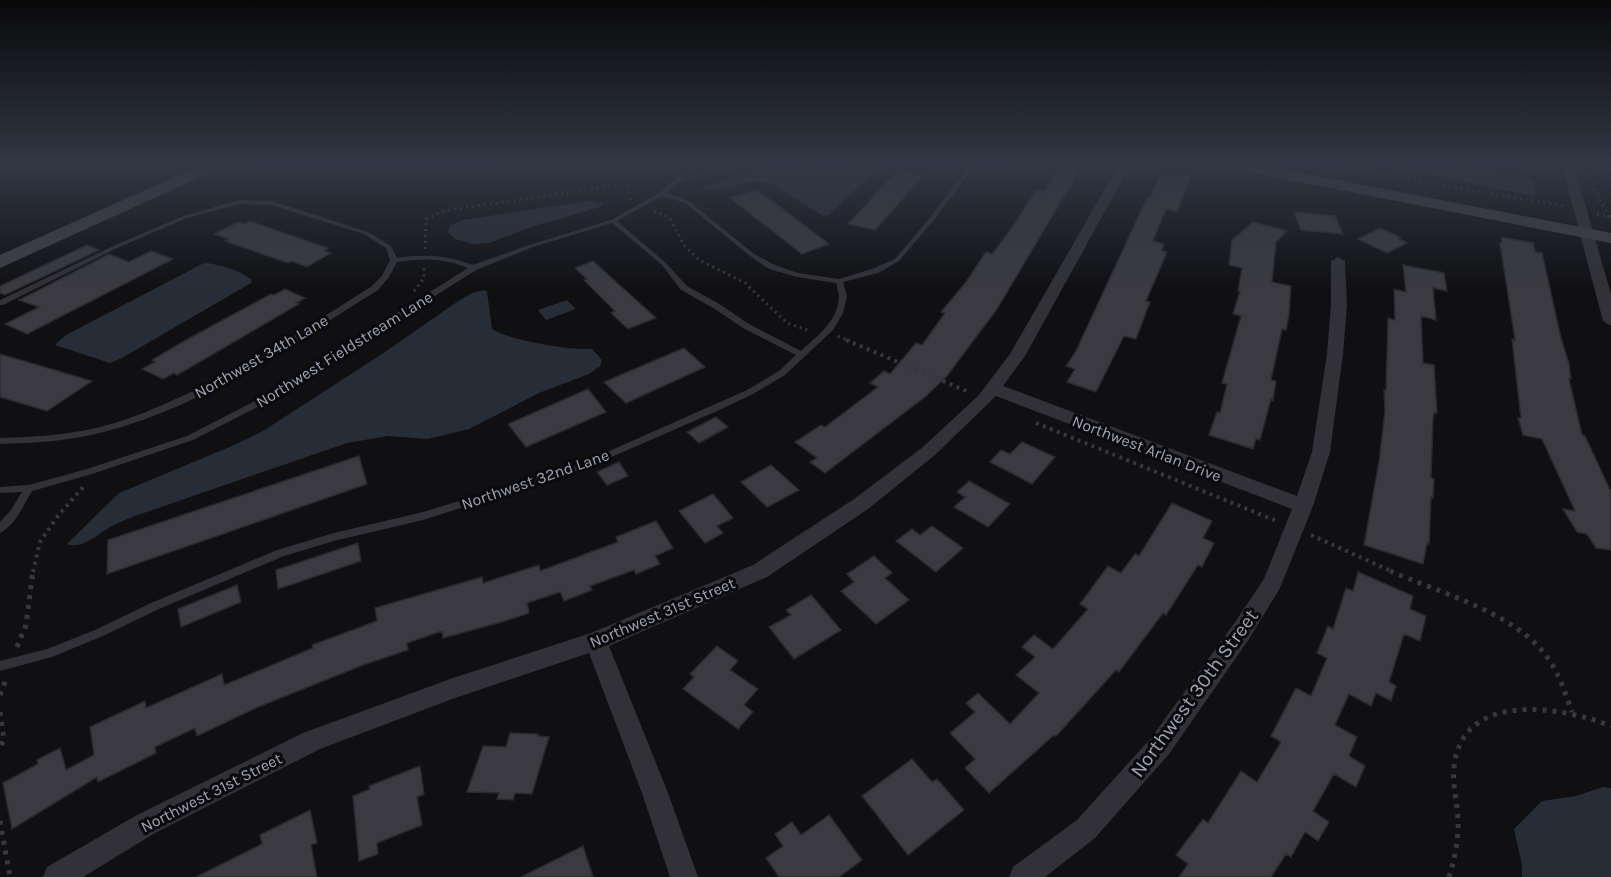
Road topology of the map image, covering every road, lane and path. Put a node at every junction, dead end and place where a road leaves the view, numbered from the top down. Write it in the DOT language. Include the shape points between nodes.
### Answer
graph roads {
  1 [pos="122,207"];
  2 [pos="219,207"];
  3 [pos="284,207"];
  4 [pos="471,207"];
  5 [pos="640,207"];
  6 [pos="644,207"];
  7 [pos="694,207"];
  8 [pos="942,207"];
  9 [pos="1101,207"];
  10 [pos="1497,207"];
  11 [pos="1511,207"];
  12 [pos="1525,207"];
  13 [pos="1580,207"];
  14 [pos="1610,220"];
  15 [pos="613,221"];
  16 [pos="1584,221"];
  17 [pos="1611,238"];
  18 [pos="425,255"];
  19 [pos="394,260"];
  20 [pos="1338,261"];
  21 [pos="0,262"];
  22 [pos="473,268"];
  23 [pos="839,281"];
  24 [pos="412,294"];
  25 [pos="0,303"];
  26 [pos="1611,321"];
  27 [pos="826,331"];
  28 [pos="802,355"];
  29 [pos="988,394"];
  30 [pos="1032,422"];
  31 [pos="0,441"];
  32 [pos="89,472"];
  33 [pos="29,488"];
  34 [pos="0,490"];
  35 [pos="1303,506"];
  36 [pos="1294,528"];
  37 [pos="0,529"];
  38 [pos="596,641"];
  39 [pos="10,665"];
  40 [pos="0,666"];
  41 [pos="0,695"];
  42 [pos="0,712"];
  43 [pos="1572,712"];
  44 [pos="1611,726"];
  45 [pos="0,748"];
  46 [pos="0,821"];
  47 [pos="10,877"];
  48 [pos="57,877"];
  49 [pos="684,877"];
  50 [pos="1023,877"];
  51 [pos="1449,877"];
  1 -- 21 [label="main road"];
  2 -- 25 [label="lane" via="112,248"];
  3 -- 19 [label="lane" via="381,240"];
  4 -- 18 [label="path" via="434,213 426,219"];
  5 -- 15 [label="lane, Northwest Fieldstream Lane"];
  6 -- 27 [label="path" via="669,217 686,250 696,260 747,284 776,317 807,330"];
  7 -- 23 [label="lane" via="772,267 797,276"];
  8 -- 23 [label="lane" via="897,260"];
  9 -- 29 [label="street, Northwest 31st Street" via="1017,356"];
  10 -- 16 [label="main road"];
  11 -- 16 [label="main road"];
  12 -- 16 [label="path"];
  13 -- 16 [label="street"];
  14 -- 16 [label="main road"];
  14 -- 16 [label="path"];
  15 -- 22 [label="lane, Northwest Fieldstream Lane"];
  15 -- 28 [label="lane" via="664,264 684,288"];
  16 -- 17 [label="main road"];
  16 -- 26 [label="street"];
  18 -- 19 [label="lane"];
  18 -- 22 [label="lane" via="451,258"];
  18 -- 24 [label="path" via="424,278"];
  19 -- 31 [label="lane, Northwest 34th Lane" via="375,288 219,383 156,413 98,431 25,442"];
  20 -- 35 [label="street, Northwest 30th Street" via="1335,354 1323,442"];
  22 -- 32 [label="lane, Northwest Fieldstream Lane" via="264,400 190,438"];
  23 -- 27 [label="lane, Northwest 32nd Lane" via="843,296 839,314"];
  27 -- 28 [label="lane, Northwest 32nd Lane"];
  27 -- 29 [label="path"];
  28 -- 39 [label="lane, Northwest 32nd Lane" via="782,373 750,392 583,466 423,516 281,553 99,633"];
  29 -- 35 [label="street, Northwest Arlan Drive"];
  29 -- 38 [label="street, Northwest 31st Street" via="929,451 861,504 760,571"];
  30 -- 36 [label="path"];
  32 -- 33 [label="lane, Northwest Fieldstream Lane"];
  32 -- 39 [label="path" via="86,484 40,542 26,625"];
  33 -- 34 [label="lane, Northwest Fieldstream Lane"];
  33 -- 37 [label="lane"];
  35 -- 36 [label="street, Northwest 30th Street"];
  36 -- 43 [label="path" via="1486,610 1521,632 1547,656"];
  36 -- 50 [label="street, Northwest 30th Street" via="1273,582 1160,746 1086,829"];
  38 -- 48 [label="street, Northwest 31st Street" via="453,688 312,741 146,824"];
  38 -- 49 [label="street"];
  39 -- 40 [label="lane, Northwest 32nd Lane"];
  39 -- 41 [label="path"];
  42 -- 45 [label="path" via="4,739"];
  43 -- 44 [label="path"];
  43 -- 51 [label="path" via="1516,709 1498,713 1466,733 1454,764 1458,822 1455,859"];
  46 -- 47 [label="path"];
}
